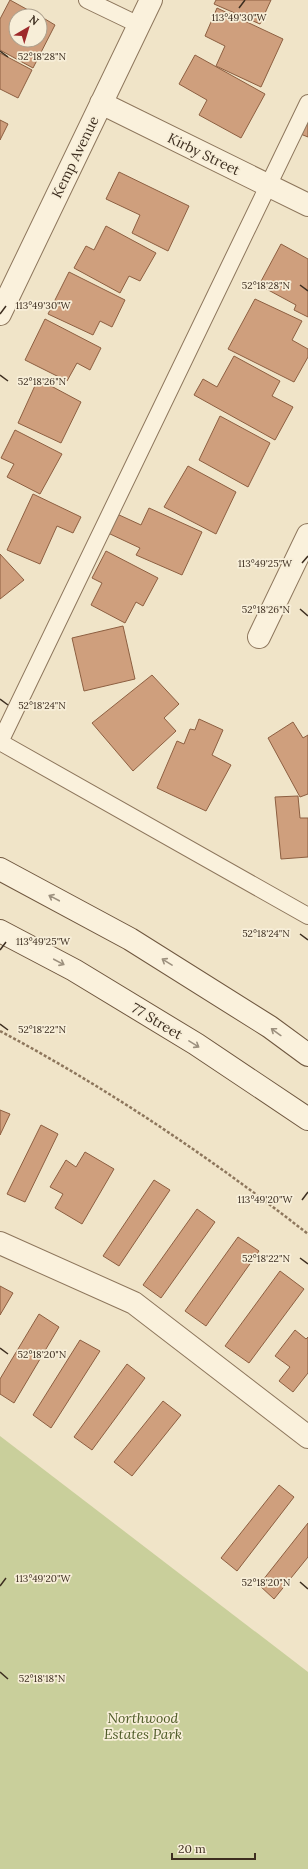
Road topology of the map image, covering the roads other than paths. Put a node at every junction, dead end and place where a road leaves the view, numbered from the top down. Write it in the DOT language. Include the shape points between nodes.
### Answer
graph roads {
  1 [pos="87,0"];
  2 [pos="151,0"];
  3 [pos="139,25"];
  4 [pos="101,103"];
  5 [pos="308,103"];
  6 [pos="268,186"];
  7 [pos="308,205"];
  8 [pos="0,314"];
  9 [pos="308,535"];
  10 [pos="259,637"];
  11 [pos="0,742"];
  12 [pos="0,869"];
  13 [pos="308,916"];
  14 [pos="0,930"];
  15 [pos="308,1055"];
  16 [pos="308,1119"];
  17 [pos="0,1244"];
  18 [pos="308,1436"];
  1 -- 3 [label="lane"];
  2 -- 3 [label="street, Kemp Avenue"];
  3 -- 4 [label="street, Kemp Avenue"];
  4 -- 6 [label="street, Kirby Street"];
  4 -- 8 [label="street, Kemp Avenue"];
  5 -- 6 [label="lane"];
  6 -- 7 [label="street, Kirby Street"];
  6 -- 11 [label="lane"];
  9 -- 10 [label="street"];
  11 -- 13 [label="lane"];
  15 -- 12 [label="street, one-way" via="270,1027 130,939"];
  14 -- 16 [label="street, 77 Street, one-way" via="74,970 196,1044"];
  17 -- 18 [label="street" via="134,1303"];
}
